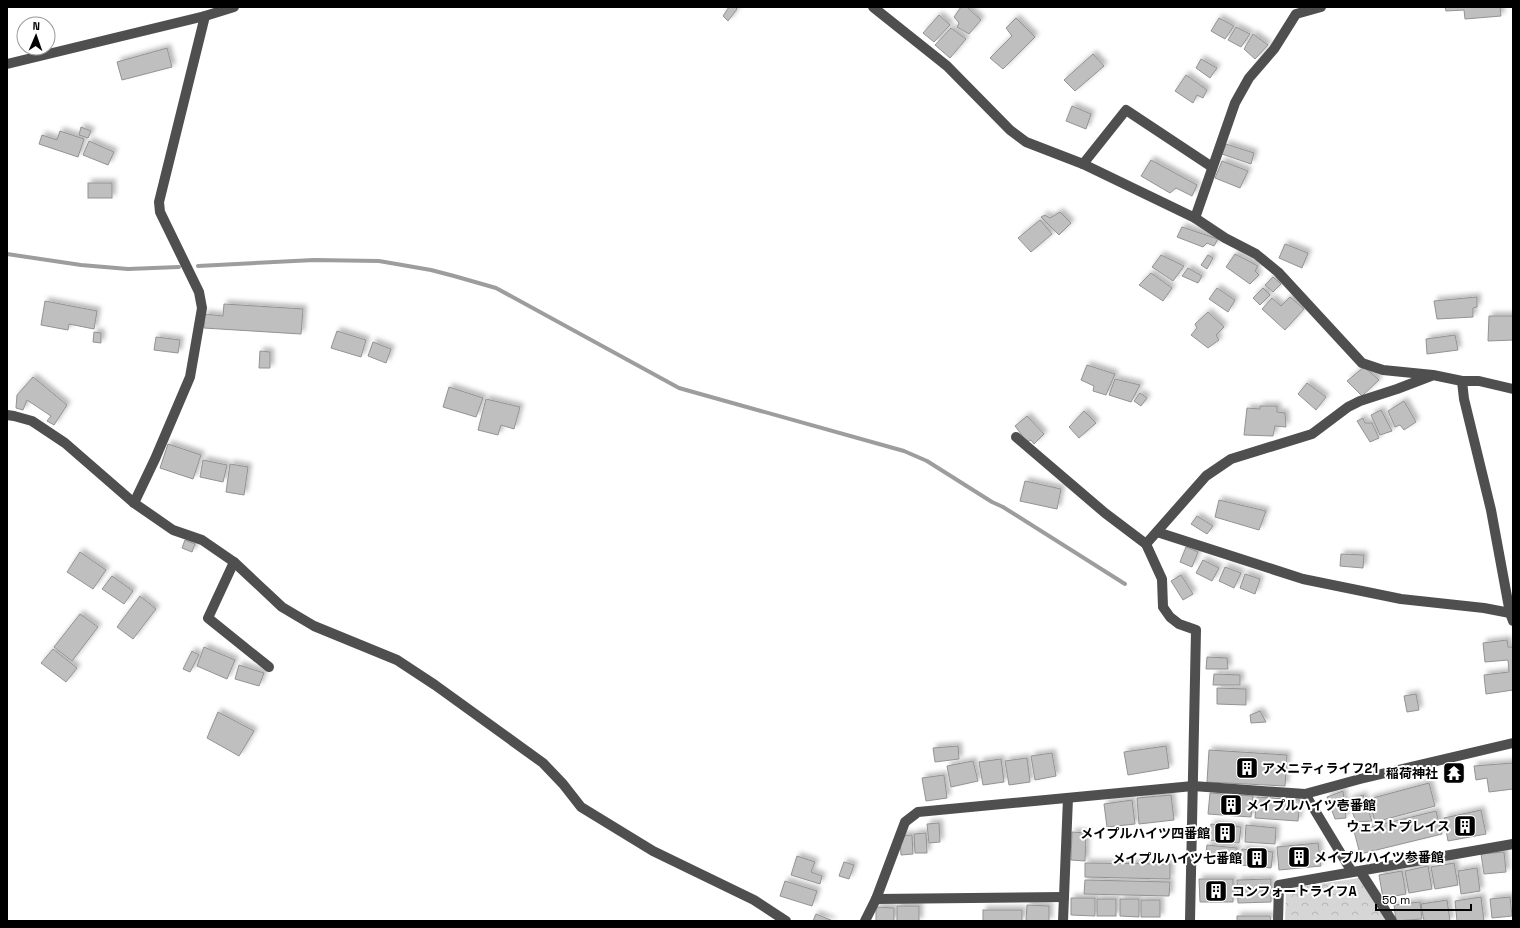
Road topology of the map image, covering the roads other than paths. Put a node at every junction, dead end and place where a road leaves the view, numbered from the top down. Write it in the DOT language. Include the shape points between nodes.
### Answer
graph roads {
  1 [pos="234,7"];
  2 [pos="873,7"];
  3 [pos="1321,7"];
  4 [pos="205,16"];
  5 [pos="7,64"];
  6 [pos="1083,164"];
  7 [pos="1212,167"];
  8 [pos="1195,218"];
  9 [pos="1433,375"];
  10 [pos="1462,381"];
  11 [pos="1513,389"];
  12 [pos="7,416"];
  13 [pos="1016,437"];
  14 [pos="134,503"];
  15 [pos="1157,532"];
  16 [pos="1146,544"];
  17 [pos="234,562"];
  18 [pos="1512,617"];
  19 [pos="269,667"];
  20 [pos="1513,743"];
  21 [pos="1193,786"];
  22 [pos="1305,794"];
  23 [pos="1068,798"];
  24 [pos="1513,844"];
  25 [pos="1356,872"];
  26 [pos="1064,897"];
  27 [pos="876,898"];
  28 [pos="786,921"];
  29 [pos="865,921"];
  30 [pos="1063,921"];
  31 [pos="1190,921"];
  32 [pos="1278,921"];
  33 [pos="1392,921"];
  1 -- 4 [label="street"];
  2 -- 6 [label="street" via="947,66 1010,130 1026,142"];
  3 -- 7 [label="street" via="1296,14 1274,49 1249,78 1235,103"];
  4 -- 5 [label="street"];
  4 -- 14 [label="street" via="159,202 160,212 199,292 202,308 190,377 156,459"];
  6 -- 7 [label="street" via="1126,110"];
  6 -- 8 [label="street"];
  7 -- 8 [label="street"];
  8 -- 9 [label="street" via="1256,254 1278,272 1362,363 1383,370"];
  9 -- 10 [label="street"];
  9 -- 15 [label="street" via="1360,401 1312,434 1232,459 1206,476"];
  10 -- 11 [label="street" via="1479,381"];
  10 -- 18 [label="street"];
  12 -- 14 [label="street" via="32,421 53,434"];
  13 -- 16 [label="street" via="1110,517"];
  14 -- 17 [label="street" via="173,530 202,540"];
  15 -- 16 [label="street"];
  15 -- 18 [label="street" via="1303,579 1401,599 1484,608"];
  16 -- 21 [label="street" via="1162,580 1163,607 1179,624 1196,630"];
  17 -- 19 [label="street" via="208,618"];
  17 -- 28 [label="street" via="282,607 314,626 397,660 435,686 543,764 581,807 653,851 754,900"];
  20 -- 22 [label="street"];
  21 -- 22 [label="street"];
  21 -- 23 [label="street"];
  21 -- 31 [label="street"];
  22 -- 25 [label="street"];
  23 -- 26 [label="street"];
  23 -- 27 [label="street" via="918,812 905,822"];
  24 -- 25 [label="street"];
  25 -- 32 [label="street" via="1279,885"];
  25 -- 33 [label="street"];
  26 -- 27 [label="street"];
  26 -- 30 [label="street"];
  27 -- 29 [label="street"];
}
